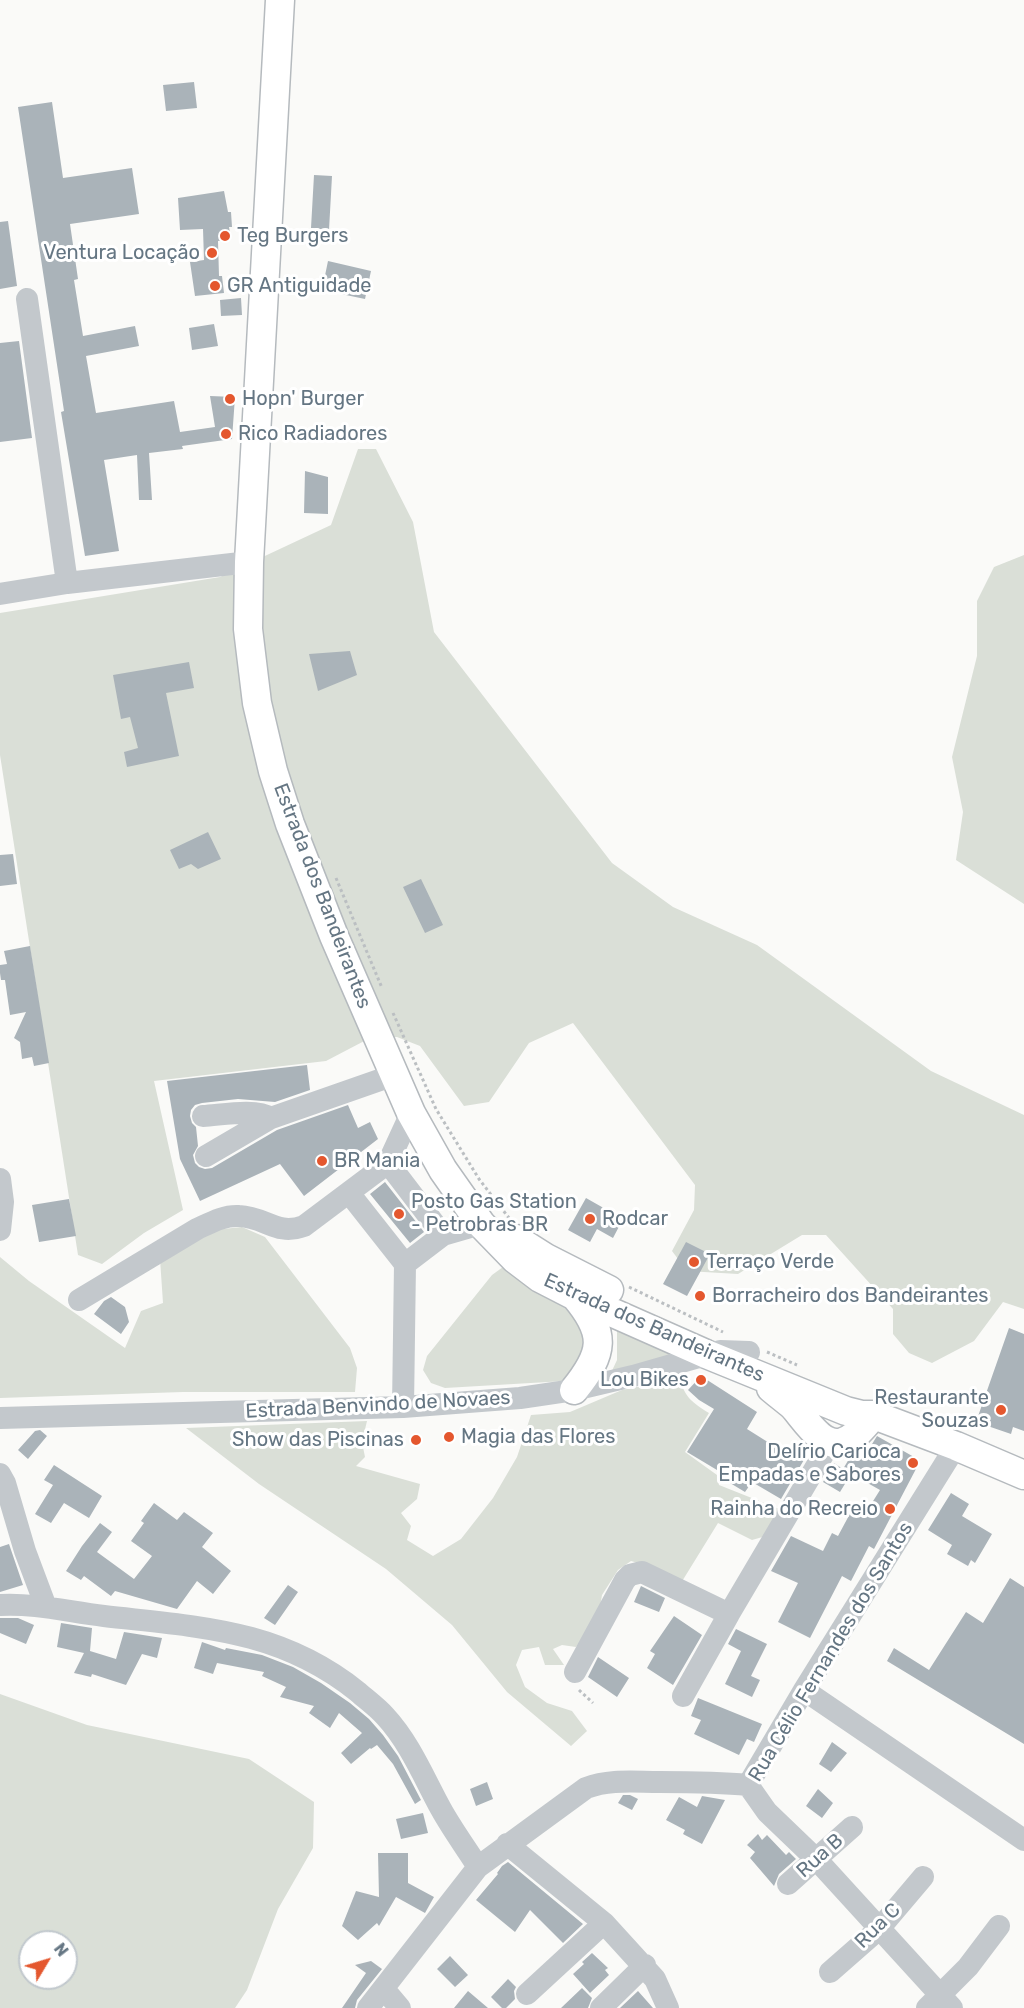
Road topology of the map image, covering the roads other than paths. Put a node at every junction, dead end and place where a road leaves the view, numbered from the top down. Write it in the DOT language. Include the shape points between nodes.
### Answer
graph roads {
  1 [pos="280,0"];
  2 [pos="27,299"];
  3 [pos="249,562"];
  4 [pos="67,583"];
  5 [pos="0,594"];
  6 [pos="394,1076"];
  7 [pos="411,1113"];
  8 [pos="202,1116"];
  9 [pos="271,1118"];
  10 [pos="206,1156"];
  11 [pos="388,1163"];
  12 [pos="0,1179"];
  13 [pos="349,1193"];
  14 [pos="462,1197"];
  15 [pos="481,1224"];
  16 [pos="0,1230"];
  17 [pos="443,1235"];
  18 [pos="405,1264"];
  19 [pos="575,1296"];
  20 [pos="80,1300"];
  21 [pos="706,1354"];
  22 [pos="758,1360"];
  23 [pos="574,1390"];
  24 [pos="403,1407"];
  25 [pos="874,1414"];
  26 [pos="0,1418"];
  27 [pos="830,1443"];
  28 [pos="956,1446"];
  29 [pos="0,1474"];
  30 [pos="1024,1475"];
  31 [pos="0,1605"];
  32 [pos="46,1607"];
  33 [pos="729,1614"];
  34 [pos="574,1672"];
  35 [pos="804,1690"];
  36 [pos="683,1696"];
  37 [pos="748,1785"];
  38 [pos="852,1827"];
  39 [pos="1024,1840"];
  40 [pos="507,1844"];
  41 [pos="817,1860"];
  42 [pos="478,1867"];
  43 [pos="923,1877"];
  44 [pos="788,1884"];
  45 [pos="604,1923"];
  46 [pos="999,1926"];
  47 [pos="879,1929"];
  48 [pos="645,1965"];
  49 [pos="830,1972"];
  50 [pos="384,1989"];
  51 [pos="527,1995"];
  52 [pos="940,2004"];
  53 [pos="368,2008"];
  54 [pos="400,2008"];
  55 [pos="601,2008"];
  56 [pos="668,2008"];
  1 -- 3 [label="main road, Estrada dos Bandeirantes"];
  2 -- 4 [label="street"];
  3 -- 4 [label="street"];
  3 -- 6 [label="main road, Estrada dos Bandeirantes" via="248,629 257,703 273,771 330,926"];
  4 -- 5 [label="street"];
  6 -- 7 [label="main road, Estrada dos Bandeirantes"];
  6 -- 9 [label="street"];
  7 -- 11 [label="street"];
  7 -- 14 [label="main road, Estrada dos Bandeirantes"];
  8 -- 9 [label="street" via="254,1113"];
  9 -- 10 [label="street"];
  11 -- 13 [label="street"];
  11 -- 17 [label="street"];
  12 -- 16 [label="street"];
  13 -- 18 [label="street"];
  13 -- 20 [label="street" via="291,1231 237,1215 216,1220"];
  14 -- 15 [label="main road, Estrada dos Bandeirantes"];
  14 -- 22 [label="main road, Estrada dos Bandeirantes" via="511,1236 554,1263"];
  15 -- 17 [label="street"];
  15 -- 19 [label="main road, Estrada dos Bandeirantes" via="515,1260"];
  17 -- 18 [label="street"];
  18 -- 24 [label="street"];
  19 -- 21 [label="main road, Estrada dos Bandeirantes"];
  19 -- 23 [label="main road" via="589,1312 598,1339 594,1363"];
  21 -- 22 [label="main road, Estrada dos Bandeirantes"];
  21 -- 23 [label="street, Estrada Benvindo de Novaes"];
  22 -- 25 [label="main road, Estrada dos Bandeirantes" via="846,1411"];
  22 -- 27 [label="main road" via="792,1406"];
  23 -- 24 [label="street, Estrada Benvindo de Novaes"];
  24 -- 26 [label="street, Estrada Benvindo de Novaes"];
  25 -- 27 [label="main road" via="850,1439"];
  25 -- 28 [label="main road, Estrada dos Bandeirantes"];
  27 -- 33 [label="street"];
  28 -- 30 [label="main road, Estrada dos Bandeirantes"];
  28 -- 35 [label="street, Rua Célio Fernandes dos Santos"];
  29 -- 32 [label="street"];
  31 -- 32 [label="street"];
  32 -- 42 [label="street" via="208,1627 299,1654 326,1669 395,1726"];
  33 -- 34 [label="street" via="636,1572 625,1580"];
  33 -- 36 [label="street"];
  35 -- 37 [label="street, Rua Célio Fernandes dos Santos"];
  35 -- 39 [label="street"];
  37 -- 40 [label="street" via="600,1783 586,1788"];
  37 -- 41 [label="street, Rua Célio Fernandes dos Santos" via="767,1812"];
  38 -- 41 [label="street, Rua B"];
  40 -- 42 [label="street"];
  40 -- 45 [label="street"];
  41 -- 44 [label="street, Rua B"];
  41 -- 47 [label="street, Rua Célio Fernandes dos Santos"];
  42 -- 50 [label="street"];
  43 -- 47 [label="street, Rua C"];
  45 -- 48 [label="street"];
  45 -- 51 [label="street"];
  46 -- 52 [label="street"];
  47 -- 49 [label="street, Rua C"];
  47 -- 52 [label="street, Rua Célio Fernandes dos Santos"];
  48 -- 55 [label="street"];
  48 -- 56 [label="street"];
  50 -- 53 [label="street"];
  50 -- 54 [label="street"];
}
